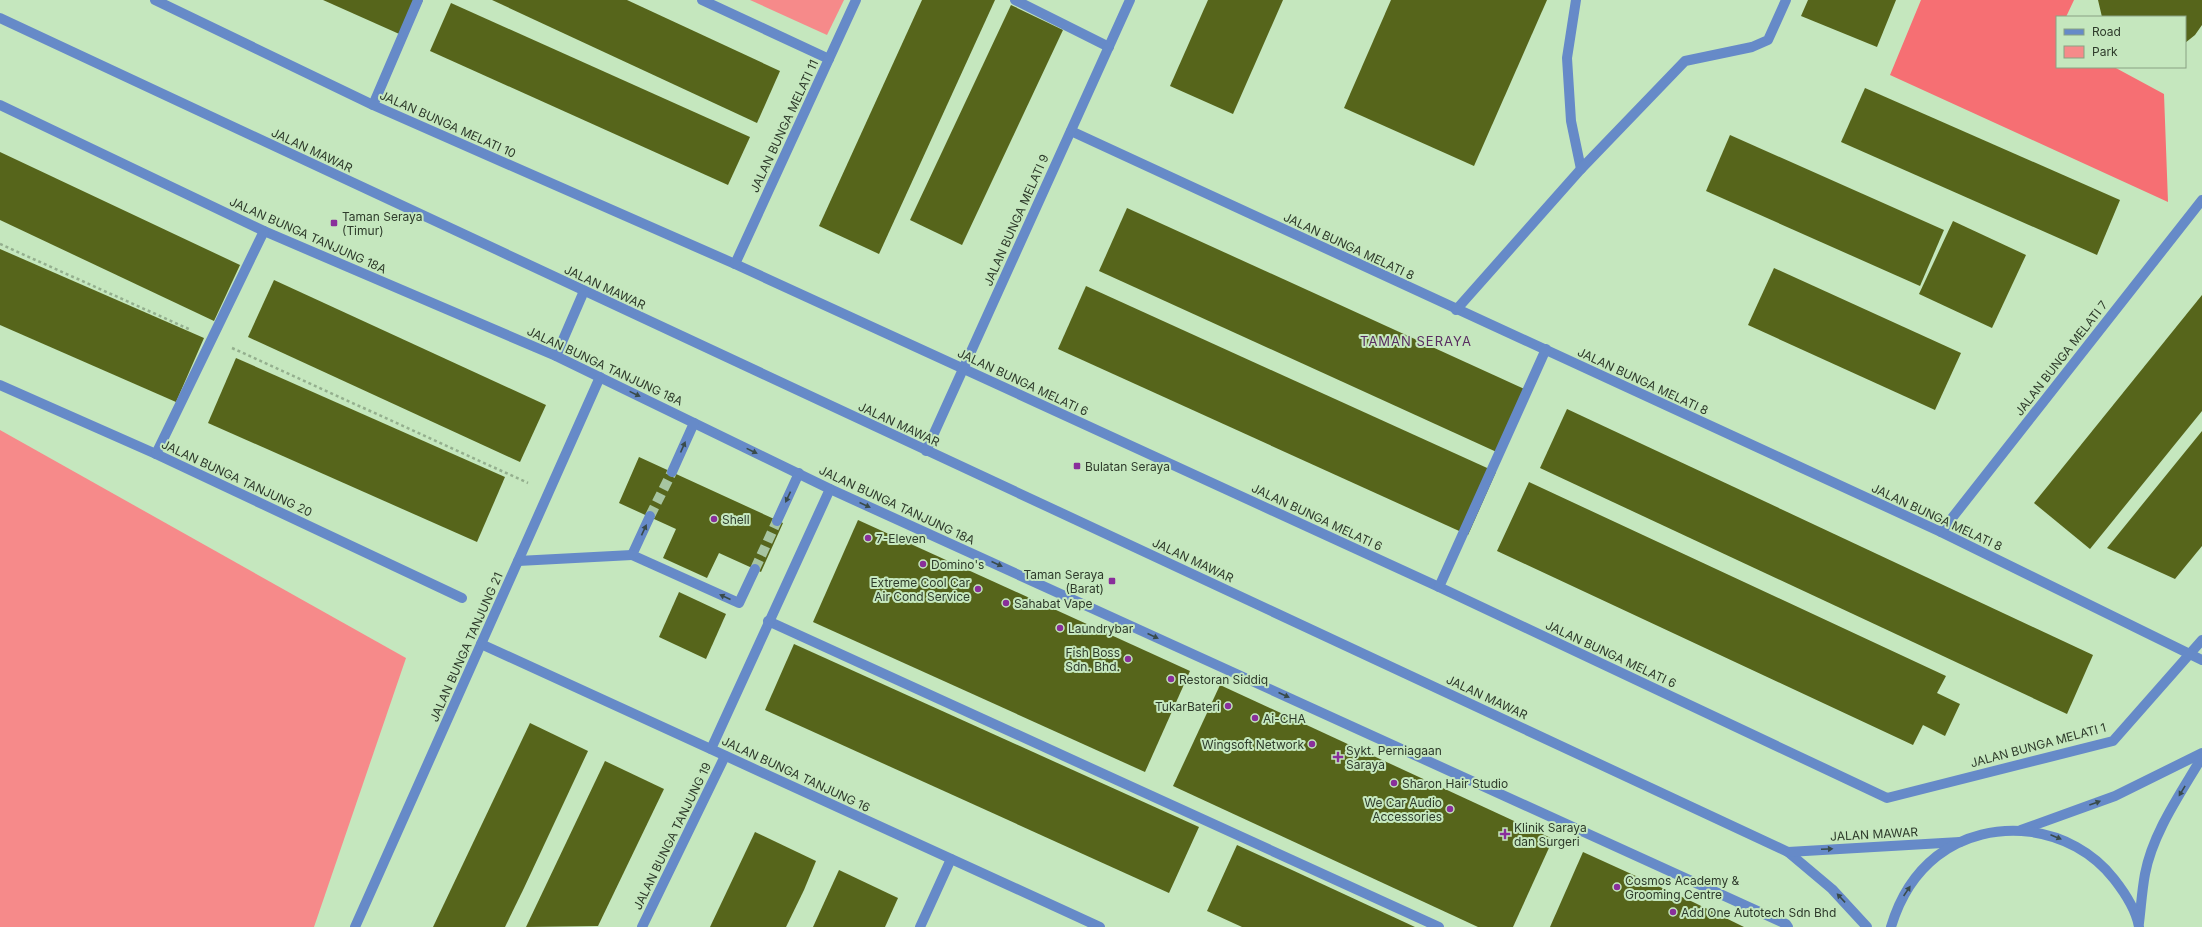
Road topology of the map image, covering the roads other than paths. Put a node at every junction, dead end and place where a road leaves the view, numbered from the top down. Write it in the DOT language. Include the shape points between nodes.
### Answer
graph roads {
  1 [pos="154,0"];
  2 [pos="418,0"];
  3 [pos="702,0"];
  4 [pos="856,0"];
  5 [pos="1015,0"];
  6 [pos="1130,0"];
  7 [pos="1576,0"];
  8 [pos="1786,0"];
  9 [pos="0,18"];
  10 [pos="1109,47"];
  11 [pos="829,59"];
  12 [pos="0,105"];
  13 [pos="373,105"];
  14 [pos="1071,130"];
  15 [pos="1581,169"];
  16 [pos="2202,200"];
  17 [pos="264,231"];
  18 [pos="735,264"];
  19 [pos="584,292"];
  20 [pos="1456,310"];
  21 [pos="1546,349"];
  22 [pos="556,356"];
  23 [pos="963,369"];
  24 [pos="600,377"];
  25 [pos="0,385"];
  26 [pos="694,422"];
  27 [pos="926,451"];
  28 [pos="156,454"];
  29 [pos="672,472"];
  30 [pos="799,474"];
  31 [pos="830,489"];
  32 [pos="650,516"];
  33 [pos="777,521"];
  34 [pos="1941,532"];
  35 [pos="632,555"];
  36 [pos="518,561"];
  37 [pos="755,569"];
  38 [pos="1439,587"];
  39 [pos="462,598"];
  40 [pos="768,621"];
  41 [pos="2202,640"];
  42 [pos="481,644"];
  43 [pos="2190,654"];
  44 [pos="2202,660"];
  45 [pos="711,749"];
  46 [pos="2202,753"];
  47 [pos="726,756"];
  48 [pos="2202,757"];
  49 [pos="1887,798"];
  50 [pos="2019,830"];
  51 [pos="1961,842"];
  52 [pos="1788,852"];
  53 [pos="951,859"];
  54 [pos="1787,925"];
  55 [pos="2139,925"];
  56 [pos="355,927"];
  57 [pos="642,927"];
  58 [pos="920,927"];
  59 [pos="1100,927"];
  60 [pos="1439,927"];
  61 [pos="1867,927"];
  62 [pos="1892,927"];
  1 -- 13 [label="street, JALAN BUNGA MELATI 10"];
  2 -- 13 [label="street"];
  3 -- 11 [label="street"];
  4 -- 11 [label="street, JALAN BUNGA MELATI 11"];
  5 -- 10 [label="street"];
  6 -- 10 [label="street, JALAN BUNGA MELATI 9"];
  7 -- 15 [label="street" via="1567,58 1571,121"];
  8 -- 15 [label="street" via="1768,40 1752,48 1685,61"];
  9 -- 19 [label="street, JALAN MAWAR"];
  10 -- 14 [label="street, JALAN BUNGA MELATI 9"];
  11 -- 18 [label="street, JALAN BUNGA MELATI 11"];
  12 -- 17 [label="street, JALAN BUNGA TANJUNG 18A"];
  13 -- 18 [label="street, JALAN BUNGA MELATI 10"];
  14 -- 20 [label="street, JALAN BUNGA MELATI 8"];
  14 -- 23 [label="street, JALAN BUNGA MELATI 9"];
  15 -- 20 [label="street"];
  16 -- 34 [label="street, JALAN BUNGA MELATI 7"];
  17 -- 22 [label="street, JALAN BUNGA TANJUNG 18A"];
  17 -- 28 [label="street"];
  18 -- 23 [label="street, JALAN BUNGA MELATI 6"];
  19 -- 22 [label="street"];
  19 -- 27 [label="street, JALAN MAWAR"];
  20 -- 21 [label="street, JALAN BUNGA MELATI 8"];
  21 -- 34 [label="street, JALAN BUNGA MELATI 8"];
  21 -- 38 [label="street"];
  22 -- 24 [label="street, JALAN BUNGA TANJUNG 18A"];
  23 -- 27 [label="street, JALAN BUNGA MELATI 9"];
  23 -- 38 [label="street, JALAN BUNGA MELATI 6"];
  24 -- 26 [label="street, JALAN BUNGA TANJUNG 18A, one-way"];
  24 -- 36 [label="street, JALAN BUNGA TANJUNG 21"];
  25 -- 28 [label="street, JALAN BUNGA TANJUNG 20"];
  29 -- 26 [label="street, one-way"];
  26 -- 30 [label="street, JALAN BUNGA TANJUNG 18A, one-way"];
  27 -- 52 [label="street, JALAN MAWAR"];
  28 -- 39 [label="street, JALAN BUNGA TANJUNG 20"];
  30 -- 31 [label="street, JALAN BUNGA TANJUNG 18A"];
  30 -- 33 [label="street, one-way"];
  31 -- 40 [label="street"];
  31 -- 54 [label="street, JALAN BUNGA TANJUNG 18A, one-way"];
  35 -- 32 [label="street, one-way"];
  34 -- 43 [label="street, JALAN BUNGA MELATI 8"];
  35 -- 36 [label="street"];
  37 -- 35 [label="street, one-way" via="739,603"];
  36 -- 42 [label="street, JALAN BUNGA TANJUNG 21"];
  38 -- 49 [label="street, JALAN BUNGA MELATI 6"];
  40 -- 45 [label="street"];
  40 -- 60 [label="street"];
  41 -- 43 [label="street, JALAN BUNGA MELATI 1"];
  42 -- 45 [label="street, JALAN BUNGA TANJUNG 16"];
  42 -- 56 [label="street, JALAN BUNGA TANJUNG 21"];
  43 -- 44 [label="street, JALAN BUNGA MELATI 8"];
  43 -- 49 [label="street, JALAN BUNGA MELATI 1" via="2112,741"];
  45 -- 47 [label="street, JALAN BUNGA TANJUNG 16"];
  50 -- 46 [label="street, one-way" via="2115,796"];
  47 -- 53 [label="street, JALAN BUNGA TANJUNG 16"];
  47 -- 57 [label="street, JALAN BUNGA TANJUNG 19"];
  48 -- 55 [label="street, one-way" via="2156,840 2145,873"];
  50 -- 51 [label="street" via="1989,833"];
  50 -- 55 [label="street, one-way" via="2051,835 2080,848 2106,868 2126,893"];
  52 -- 51 [label="street, JALAN MAWAR, one-way"];
  62 -- 51 [label="street, one-way" via="1901,900 1916,877 1937,857"];
  61 -- 52 [label="street, JALAN MAWAR, one-way" via="1832,889"];
  53 -- 58 [label="street"];
  53 -- 59 [label="street, JALAN BUNGA TANJUNG 16"];
}
